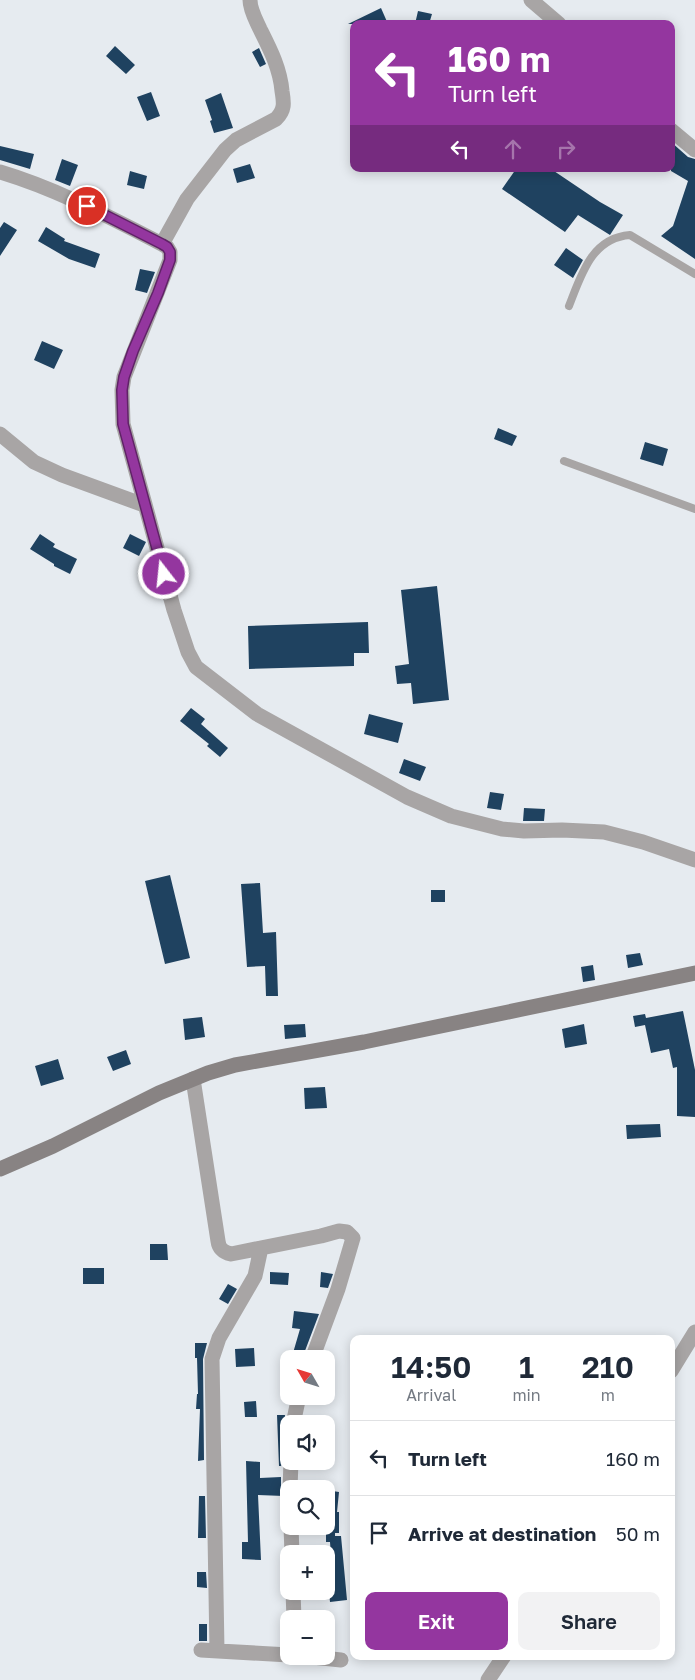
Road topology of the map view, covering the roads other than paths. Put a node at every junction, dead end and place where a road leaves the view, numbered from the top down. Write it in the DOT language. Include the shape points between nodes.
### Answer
graph roads {
  1 [pos="250,0"];
  2 [pos="531,0"];
  3 [pos="554,20"];
  4 [pos="675,133"];
  5 [pos="695,150"];
  6 [pos="0,172"];
  7 [pos="162,244"];
  8 [pos="695,274"];
  9 [pos="569,306"];
  10 [pos="0,434"];
  11 [pos="564,461"];
  12 [pos="144,505"];
  13 [pos="695,510"];
  14 [pos="695,860"];
  15 [pos="695,973"];
  16 [pos="192,1079"];
  17 [pos="0,1169"];
  18 [pos="261,1248"];
  19 [pos="695,1332"];
  20 [pos="315,1350"];
  21 [pos="675,1364"];
  22 [pos="201,1650"];
  23 [pos="217,1651"];
  24 [pos="280,1654"];
  25 [pos="335,1659"];
  26 [pos="341,1660"];
  27 [pos="501,1660"];
  28 [pos="488,1680"];
  1 -- 7 [label="street" via="278,66 284,106 276,119 236,140 225,150 187,199"];
  2 -- 3 [label="street"];
  4 -- 5 [label="street"];
  6 -- 7 [label="street" via="87,206"];
  7 -- 12 [label="street" via="170,252 170,260 133,351 122,390 123,424"];
  8 -- 9 [label="lane" via="630,235 623,236 613,239 585,264"];
  10 -- 12 [label="street" via="34,462"];
  11 -- 13 [label="lane"];
  12 -- 14 [label="street" via="190,658 208,678 257,714 407,797 451,816 502,829 604,832"];
  15 -- 16 [label="street" via="364,1042 235,1065"];
  16 -- 17 [label="street"];
  16 -- 18 [label="street" via="219,1247 231,1254"];
  18 -- 20 [label="street" via="339,1231 353,1238"];
  18 -- 23 [label="street" via="255,1276 220,1338 212,1359"];
  19 -- 21 [label="street"];
  22 -- 23 [label="street"];
  23 -- 24 [label="street"];
  25 -- 26 [label="street"];
  27 -- 28 [label="street"];
}
